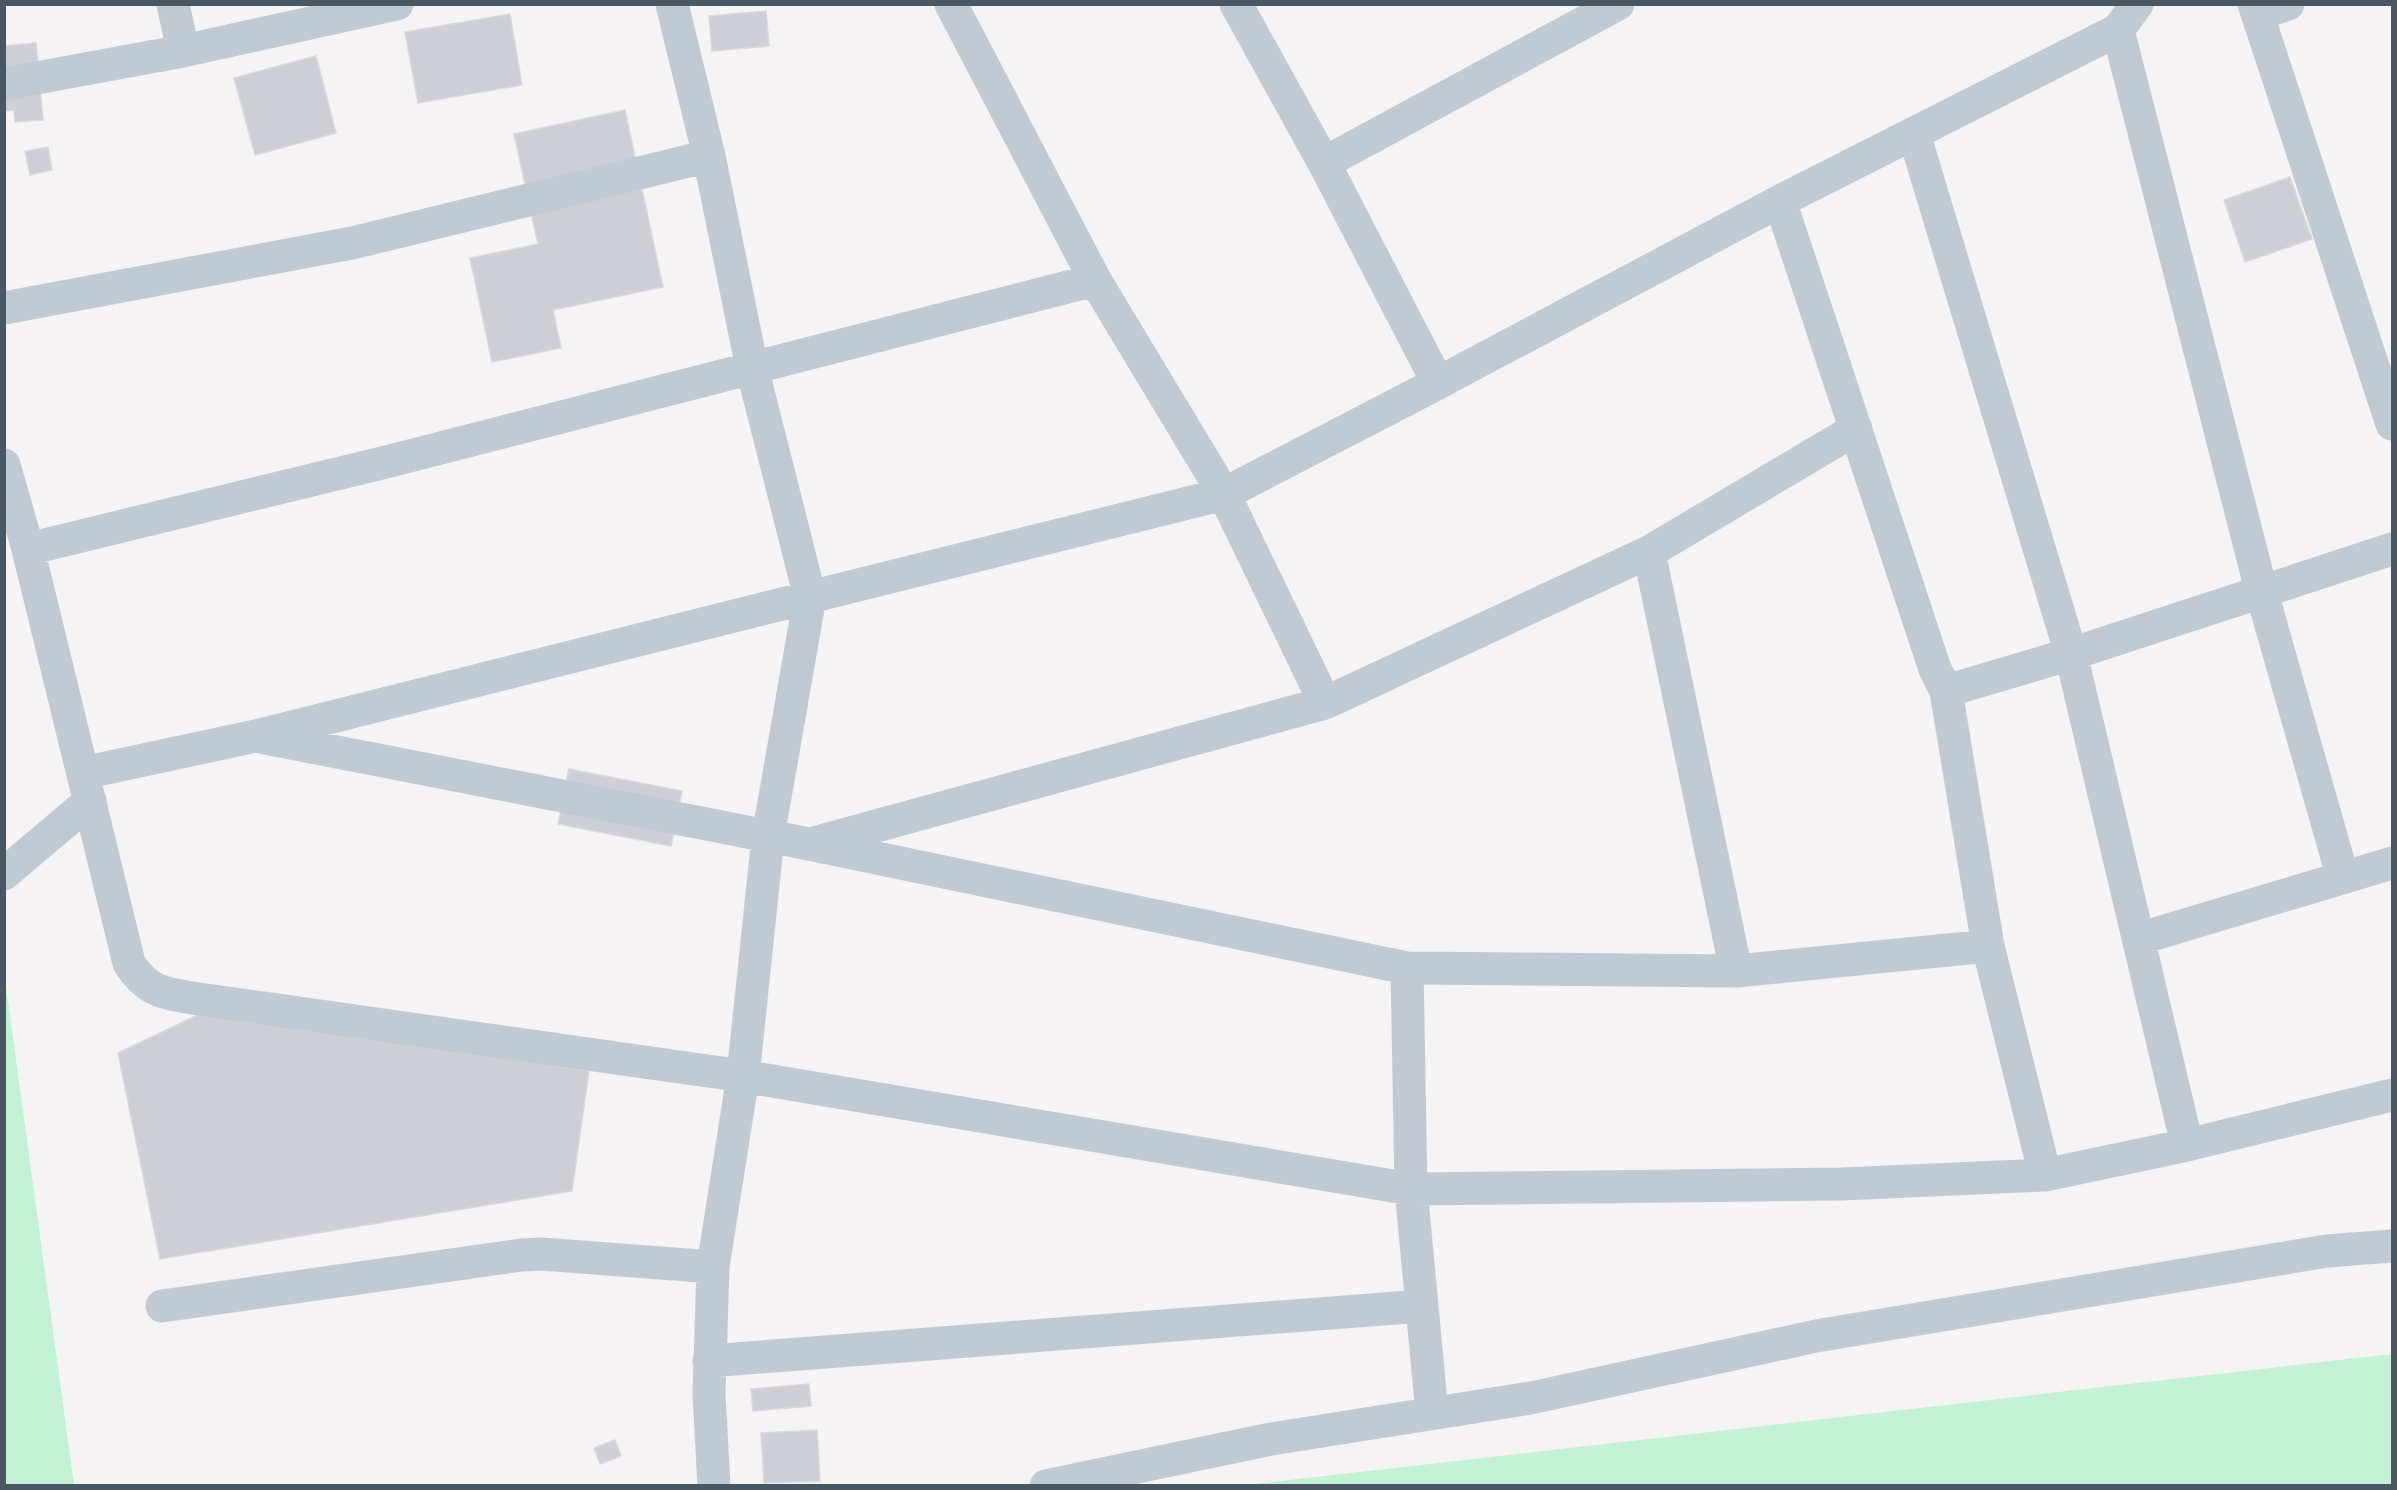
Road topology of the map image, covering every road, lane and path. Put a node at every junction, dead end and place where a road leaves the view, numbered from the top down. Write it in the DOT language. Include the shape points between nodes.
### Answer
graph roads {
  1 [pos="173,4"];
  2 [pos="397,4"];
  3 [pos="672,4"];
  4 [pos="951,4"];
  5 [pos="1236,4"];
  6 [pos="1618,4"];
  7 [pos="2137,4"];
  8 [pos="2267,8"];
  9 [pos="2118,30"];
  10 [pos="183,51"];
  11 [pos="4,84"];
  12 [pos="1914,134"];
  13 [pos="709,156"];
  14 [pos="1324,163"];
  15 [pos="1780,201"];
  16 [pos="1095,280"];
  17 [pos="4,308"];
  18 [pos="752,368"];
  19 [pos="1438,383"];
  20 [pos="2392,424"];
  21 [pos="1856,429"];
  22 [pos="4,465"];
  23 [pos="1224,494"];
  24 [pos="9,510"];
  25 [pos="28,549"];
  26 [pos="2392,549"];
  27 [pos="1649,552"];
  28 [pos="2261,590"];
  29 [pos="810,597"];
  30 [pos="2071,654"];
  31 [pos="1946,692"];
  32 [pos="1325,703"];
  33 [pos="256,736"];
  34 [pos="86,787"];
  35 [pos="768,837"];
  36 [pos="809,844"];
  37 [pos="2392,863"];
  38 [pos="4,874"];
  39 [pos="2343,879"];
  40 [pos="2138,939"];
  41 [pos="1988,946"];
  42 [pos="1407,968"];
  43 [pos="1736,971"];
  44 [pos="743,1076"];
  45 [pos="2392,1095"];
  46 [pos="2187,1145"];
  47 [pos="2045,1176"];
  48 [pos="1411,1189"];
  49 [pos="2392,1246"];
  50 [pos="713,1267"];
  51 [pos="162,1306"];
  52 [pos="1422,1306"];
  53 [pos="709,1361"];
  54 [pos="1432,1413"];
  55 [pos="714,1485"];
  56 [pos="1046,1485"];
  1 -- 10 [label="street"];
  2 -- 10 [label="street"];
  3 -- 13 [label="street"];
  4 -- 16 [label="street"];
  5 -- 14 [label="street"];
  6 -- 14 [label="street"];
  7 -- 9 [label="street"];
  8 -- 20 [label="street"];
  9 -- 12 [label="street"];
  9 -- 28 [label="street"];
  10 -- 11 [label="street"];
  12 -- 15 [label="street"];
  12 -- 30 [label="street"];
  13 -- 17 [label="street" via="352,243"];
  13 -- 18 [label="street"];
  14 -- 19 [label="street"];
  15 -- 19 [label="street"];
  15 -- 21 [label="street"];
  16 -- 18 [label="street"];
  16 -- 23 [label="street"];
  18 -- 25 [label="street"];
  18 -- 29 [label="street"];
  19 -- 23 [label="street"];
  21 -- 27 [label="street"];
  21 -- 31 [label="street"];
  22 -- 24 [label="street"];
  23 -- 29 [label="street"];
  23 -- 32 [label="street"];
  24 -- 25 [label="street"];
  25 -- 34 [label="street"];
  26 -- 28 [label="street"];
  27 -- 32 [label="street"];
  27 -- 43 [label="street"];
  28 -- 30 [label="street"];
  28 -- 39 [label="street"];
  29 -- 33 [label="street"];
  29 -- 35 [label="street"];
  30 -- 31 [label="street"];
  30 -- 40 [label="street"];
  31 -- 41 [label="street"];
  32 -- 36 [label="street"];
  33 -- 34 [label="street"];
  33 -- 35 [label="street"];
  34 -- 38 [label="street"];
  34 -- 44 [label="street" via="129,963 141,982 165,993"];
  35 -- 36 [label="street"];
  35 -- 44 [label="street"];
  36 -- 42 [label="street"];
  37 -- 39 [label="street"];
  39 -- 40 [label="street"];
  40 -- 46 [label="street"];
  41 -- 43 [label="street"];
  41 -- 47 [label="street"];
  42 -- 43 [label="street"];
  42 -- 48 [label="street"];
  44 -- 48 [label="street"];
  44 -- 50 [label="street"];
  45 -- 46 [label="street"];
  46 -- 47 [label="street"];
  47 -- 48 [label="street" via="1841,1184"];
  48 -- 52 [label="street"];
  49 -- 54 [label="street" via="2327,1251 1815,1336 1530,1398"];
  50 -- 51 [label="street" via="521,1255"];
  50 -- 53 [label="street"];
  52 -- 53 [label="street"];
  52 -- 54 [label="street"];
  53 -- 55 [label="street"];
  54 -- 56 [label="street" via="1271,1439"];
}
